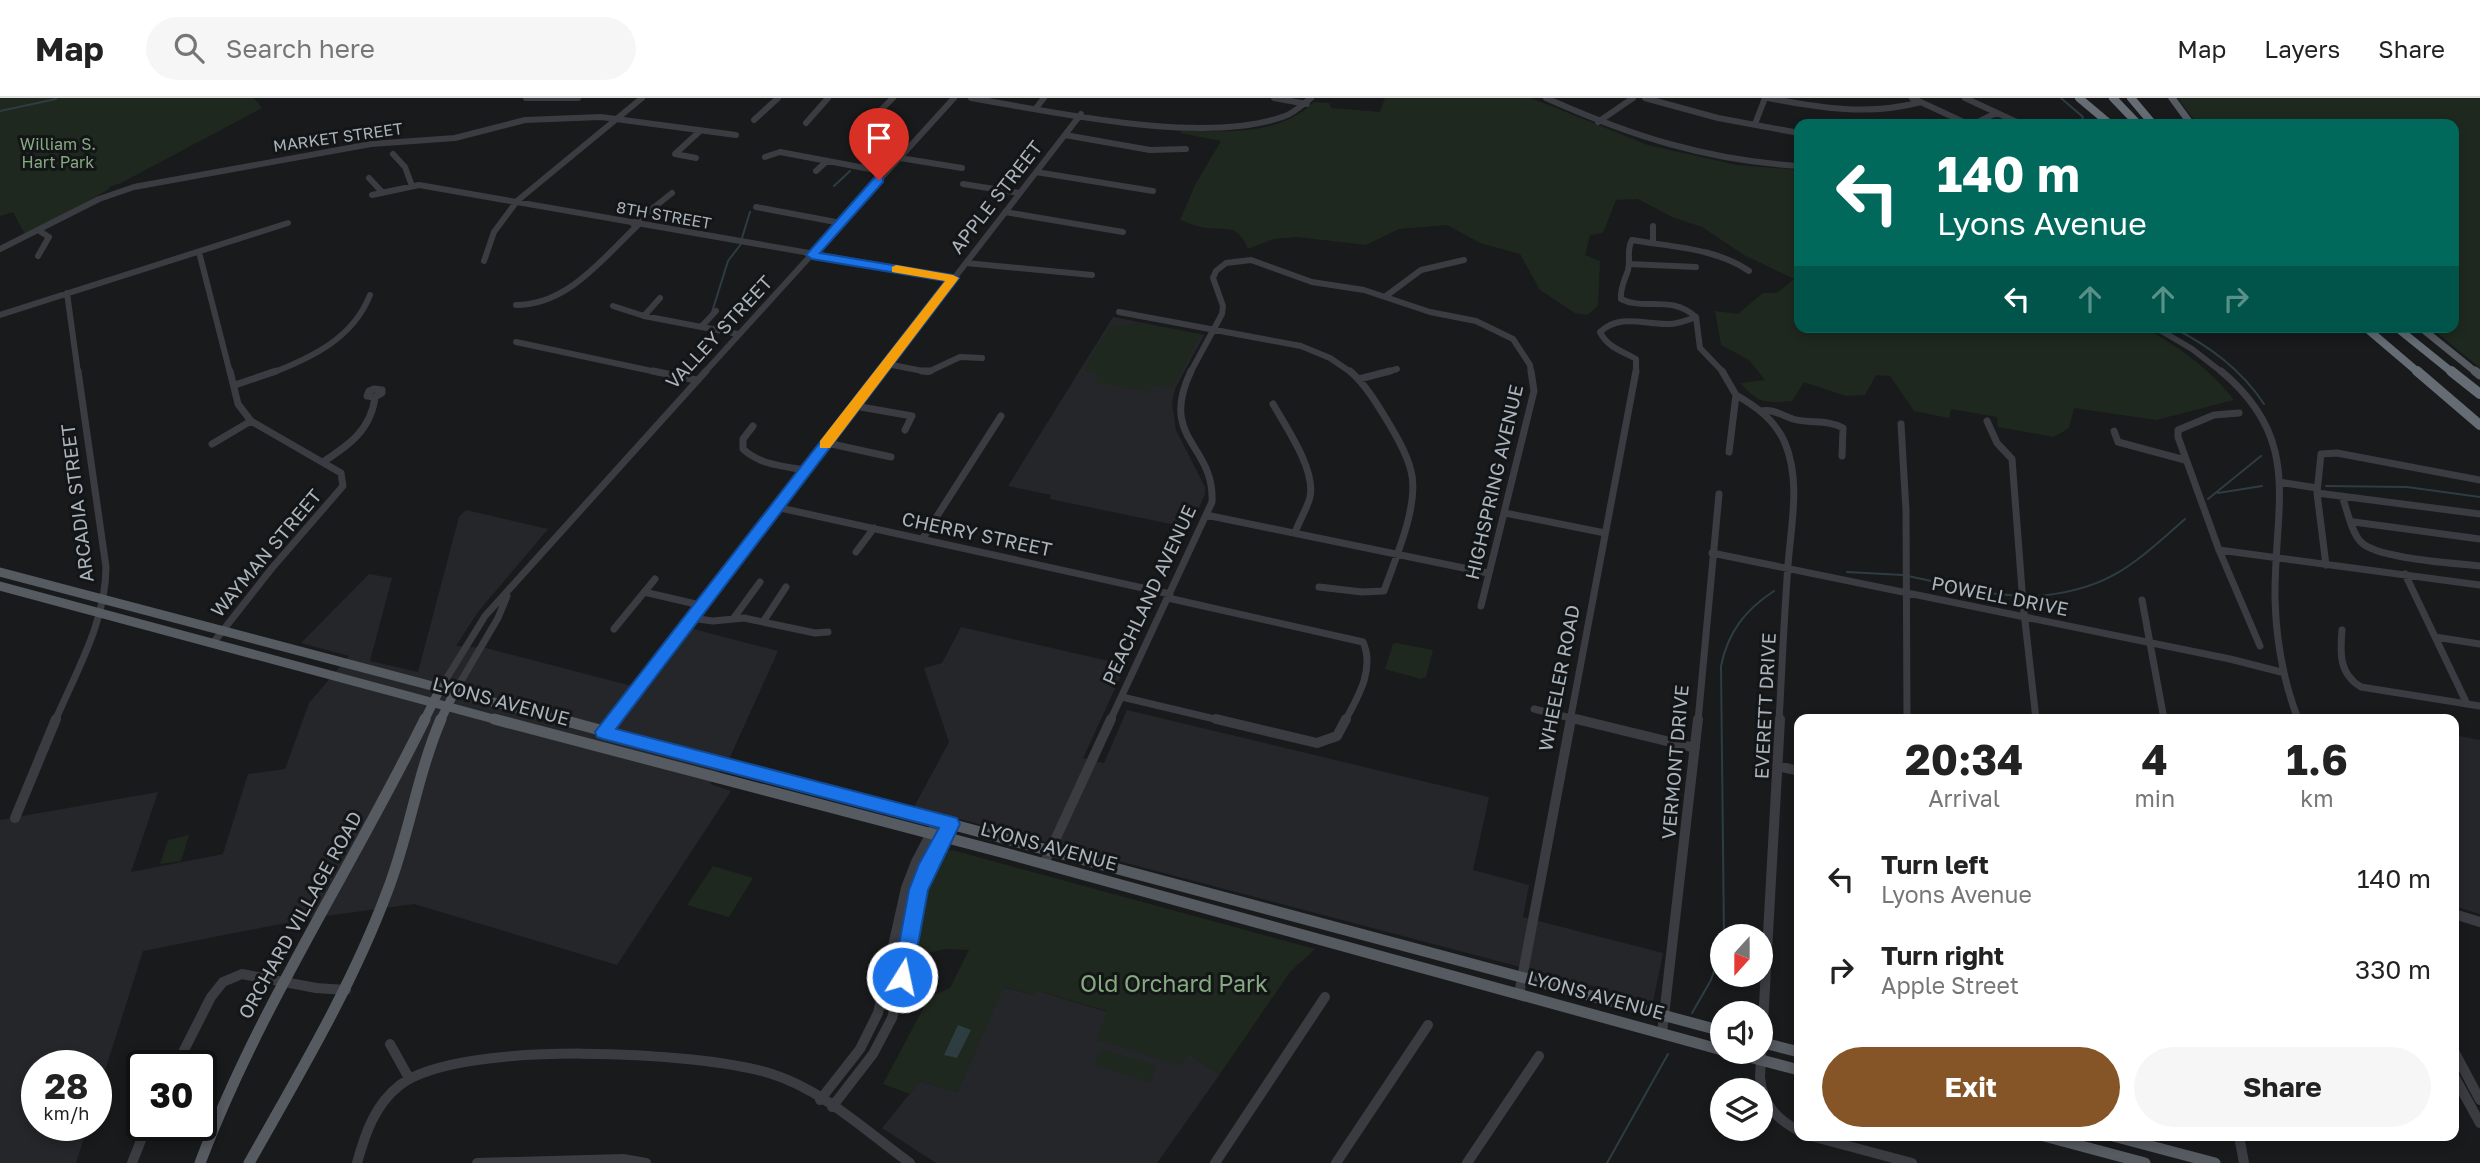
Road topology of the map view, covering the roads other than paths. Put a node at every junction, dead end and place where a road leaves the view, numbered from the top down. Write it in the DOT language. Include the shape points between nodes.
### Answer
graph roads {
  1 [pos="526,98"];
  2 [pos="578,98"];
  3 [pos="642,98"];
  4 [pos="778,98"];
  5 [pos="828,98"];
  6 [pos="894,98"];
  7 [pos="954,98"];
  8 [pos="971,98"];
  9 [pos="1044,98"];
  10 [pos="1274,98"];
  11 [pos="1546,98"];
  12 [pos="1633,98"];
  13 [pos="1645,98"];
  14 [pos="1766,98"];
  15 [pos="1912,98"];
  16 [pos="1965,98"];
  17 [pos="2079,98"];
  18 [pos="2090,98"];
  19 [pos="2113,98"];
  20 [pos="2131,98"];
  21 [pos="2172,98"];
  22 [pos="1309,101"];
  23 [pos="1921,102"];
  24 [pos="1036,108"];
  25 [pos="879,113"];
  26 [pos="1996,113"];
  27 [pos="1081,114"];
  28 [pos="617,119"];
  29 [pos="1957,119"];
  30 [pos="1984,119"];
  31 [pos="2010,119"];
  32 [pos="2106,119"];
  33 [pos="2109,119"];
  34 [pos="2133,119"];
  35 [pos="2149,119"];
  36 [pos="2187,119"];
  37 [pos="754,120"];
  38 [pos="1598,122"];
  39 [pos="806,123"];
  40 [pos="1755,124"];
  41 [pos="700,131"];
  42 [pos="1794,132"];
  43 [pos="736,135"];
  44 [pos="1065,135"];
  45 [pos="1186,149"];
  46 [pos="393,154"];
  47 [pos="765,157"];
  48 [pos="696,158"];
  49 [pos="900,158"];
  50 [pos="827,161"];
  51 [pos="1794,166"];
  52 [pos="962,169"];
  53 [pos="816,171"];
  54 [pos="1036,172"];
  55 [pos="886,173"];
  56 [pos="369,178"];
  57 [pos="963,184"];
  58 [pos="412,186"];
  59 [pos="1153,191"];
  60 [pos="382,192"];
  61 [pos="672,193"];
  62 [pos="1020,193"];
  63 [pos="372,195"];
  64 [pos="517,201"];
  65 [pos="756,207"];
  66 [pos="1005,212"];
  67 [pos="288,223"];
  68 [pos="841,223"];
  69 [pos="635,224"];
  70 [pos="1653,226"];
  71 [pos="41,232"];
  72 [pos="1123,232"];
  73 [pos="1653,242"];
  74 [pos="0,248"];
  75 [pos="199,252"];
  76 [pos="812,255"];
  77 [pos="38,256"];
  78 [pos="1464,260"];
  79 [pos="484,261"];
  80 [pos="965,263"];
  81 [pos="1630,264"];
  82 [pos="1696,267"];
  83 [pos="1749,271"];
  84 [pos="1092,275"];
  85 [pos="953,278"];
  86 [pos="67,293"];
  87 [pos="370,295"];
  88 [pos="1385,296"];
  89 [pos="660,298"];
  90 [pos="516,305"];
  91 [pos="613,306"];
  92 [pos="716,311"];
  93 [pos="1119,312"];
  94 [pos="0,315"];
  95 [pos="644,316"];
  96 [pos="1696,317"];
  97 [pos="701,327"];
  98 [pos="1214,330"];
  99 [pos="2164,333"];
  100 [pos="2372,333"];
  101 [pos="2404,333"];
  102 [pos="2428,333"];
  103 [pos="738,334"];
  104 [pos="516,342"];
  105 [pos="982,358"];
  106 [pos="887,364"];
  107 [pos="1397,369"];
  108 [pos="2480,375"];
  109 [pos="1359,379"];
  110 [pos="696,380"];
  111 [pos="235,385"];
  112 [pos="2480,394"];
  113 [pos="1737,395"];
  114 [pos="374,397"];
  115 [pos="1273,404"];
  116 [pos="855,406"];
  117 [pos="1761,411"];
  118 [pos="2239,412"];
  119 [pos="1001,416"];
  120 [pos="250,421"];
  121 [pos="1987,421"];
  122 [pos="1901,424"];
  123 [pos="2480,425"];
  124 [pos="753,426"];
  125 [pos="905,430"];
  126 [pos="2114,431"];
  127 [pos="827,443"];
  128 [pos="212,444"];
  129 [pos="1729,452"];
  130 [pos="1842,456"];
  131 [pos="891,457"];
  132 [pos="2185,460"];
  133 [pos="323,461"];
  134 [pos="805,470"];
  135 [pos="2480,480"];
  136 [pos="2279,482"];
  137 [pos="2317,491"];
  138 [pos="1719,494"];
  139 [pos="2342,496"];
  140 [pos="776,507"];
  141 [pos="1505,513"];
  142 [pos="1206,514"];
  143 [pos="2480,514"];
  144 [pos="2354,522"];
  145 [pos="874,528"];
  146 [pos="1294,533"];
  147 [pos="1605,533"];
  148 [pos="923,538"];
  149 [pos="2480,539"];
  150 [pos="2220,550"];
  151 [pos="856,552"];
  152 [pos="1712,553"];
  153 [pos="1396,554"];
  154 [pos="2276,558"];
  155 [pos="2326,565"];
  156 [pos="2480,566"];
  157 [pos="1788,570"];
  158 [pos="0,572"];
  159 [pos="1488,573"];
  160 [pos="2405,574"];
  161 [pos="655,579"];
  162 [pos="760,582"];
  163 [pos="2480,585"];
  164 [pos="0,586"];
  165 [pos="786,587"];
  166 [pos="1319,587"];
  167 [pos="509,590"];
  168 [pos="644,592"];
  169 [pos="1905,593"];
  170 [pos="1169,596"];
  171 [pos="102,599"];
  172 [pos="2142,600"];
  173 [pos="700,605"];
  174 [pos="1481,606"];
  175 [pos="100,614"];
  176 [pos="690,618"];
  177 [pos="2025,618"];
  178 [pos="733,619"];
  179 [pos="763,622"];
  180 [pos="614,629"];
  181 [pos="221,630"];
  182 [pos="2342,630"];
  183 [pos="828,632"];
  184 [pos="2435,637"];
  185 [pos="2150,642"];
  186 [pos="213,643"];
  187 [pos="2480,644"];
  188 [pos="2260,646"];
  189 [pos="2281,672"];
  190 [pos="440,689"];
  191 [pos="454,693"];
  192 [pos="1122,697"];
  193 [pos="433,702"];
  194 [pos="2467,704"];
  195 [pos="447,706"];
  196 [pos="2480,706"];
  197 [pos="1534,709"];
  198 [pos="1907,714"];
  199 [pos="2035,714"];
  200 [pos="2163,714"];
  201 [pos="2296,714"];
  202 [pos="1569,719"];
  203 [pos="603,732"];
  204 [pos="1695,748"];
  205 [pos="713,761"];
  206 [pos="1778,766"];
  207 [pos="1794,770"];
  208 [pos="698,773"];
  209 [pos="15,818"];
  210 [pos="939,820"];
  211 [pos="951,824"];
  212 [pos="937,836"];
  213 [pos="1050,850"];
  214 [pos="1044,864"];
  215 [pos="2459,916"];
  216 [pos="2480,922"];
  217 [pos="1522,978"];
  218 [pos="283,982"];
  219 [pos="346,990"];
  220 [pos="1519,994"];
  221 [pos="1325,997"];
  222 [pos="1764,1001"];
  223 [pos="1665,1016"];
  224 [pos="1428,1025"];
  225 [pos="1710,1028"];
  226 [pos="1662,1033"];
  227 [pos="390,1044"];
  228 [pos="1773,1045"];
  229 [pos="1710,1046"];
  230 [pos="184,1050"];
  231 [pos="1794,1051"];
  232 [pos="1539,1056"];
  233 [pos="2459,1060"];
  234 [pos="1773,1063"];
  235 [pos="1760,1064"];
  236 [pos="1794,1069"];
  237 [pos="409,1078"];
  238 [pos="2459,1085"];
  239 [pos="820,1100"];
  240 [pos="2480,1100"];
  241 [pos="832,1107"];
  242 [pos="2480,1123"];
  243 [pos="1794,1128"];
  244 [pos="141,1141"];
  245 [pos="1830,1141"];
  246 [pos="2081,1141"];
  247 [pos="2132,1141"];
  248 [pos="2240,1141"];
  249 [pos="132,1163"];
  250 [pos="200,1163"];
  251 [pos="249,1163"];
  252 [pos="357,1163"];
  253 [pos="477,1163"];
  254 [pos="646,1163"];
  255 [pos="910,1163"];
  256 [pos="1215,1163"];
  257 [pos="1336,1163"];
  258 [pos="1467,1163"];
  259 [pos="1912,1163"];
  260 [pos="2145,1163"];
  261 [pos="2215,1163"];
  262 [pos="2244,1163"];
  1 -- 2 [label="street"];
  3 -- 28 [label="street"];
  4 -- 37 [label="street"];
  5 -- 39 [label="street"];
  6 -- 25 [label="street"];
  7 -- 49 [label="street, VALLEY STREET"];
  8 -- 24 [label="street"];
  9 -- 24 [label="street"];
  10 -- 22 [label="street"];
  11 -- 38 [label="street"];
  12 -- 38 [label="street"];
  13 -- 40 [label="street"];
  14 -- 23 [label="street" via="1812,106 1899,110"];
  14 -- 40 [label="street"];
  15 -- 23 [label="street"];
  16 -- 26 [label="street"];
  17 -- 32 [label="highway"];
  18 -- 33 [label="highway"];
  19 -- 34 [label="highway"];
  20 -- 35 [label="highway"];
  21 -- 36 [label="main road"];
  22 -- 27 [label="street" via="1277,121 1240,128 1177,126"];
  23 -- 29 [label="street"];
  24 -- 27 [label="street"];
  26 -- 30 [label="street"];
  26 -- 31 [label="street"];
  27 -- 44 [label="street, APPLE STREET"];
  28 -- 41 [label="street, MARKET STREET"];
  28 -- 64 [label="street"];
  28 -- 71 [label="street, MARKET STREET" via="517,121 455,138 386,142 134,187 108,194"];
  38 -- 51 [label="street" via="1687,152"];
  40 -- 42 [label="street"];
  41 -- 43 [label="street, MARKET STREET"];
  41 -- 48 [label="street" via="675,154"];
  44 -- 45 [label="street" via="1150,150"];
  44 -- 54 [label="street, APPLE STREET"];
  46 -- 58 [label="street" via="405,167"];
  47 -- 50 [label="street" via="780,152"];
  49 -- 52 [label="street"];
  49 -- 55 [label="street, VALLEY STREET"];
  50 -- 53 [label="street"];
  50 -- 55 [label="street"];
  54 -- 59 [label="street"];
  54 -- 62 [label="street, APPLE STREET"];
  55 -- 68 [label="street, VALLEY STREET"];
  56 -- 60 [label="street"];
  57 -- 62 [label="street"];
  58 -- 60 [label="street, 8TH STREET"];
  58 -- 64 [label="street, 8TH STREET"];
  60 -- 63 [label="street, 8TH STREET"];
  61 -- 69 [label="street"];
  62 -- 66 [label="street, APPLE STREET"];
  64 -- 69 [label="street, 8TH STREET"];
  64 -- 79 [label="street" via="494,232"];
  65 -- 68 [label="street"];
  66 -- 72 [label="street"];
  66 -- 80 [label="street, APPLE STREET"];
  67 -- 75 [label="street"];
  68 -- 76 [label="street, VALLEY STREET"];
  69 -- 76 [label="street, 8TH STREET"];
  69 -- 90 [label="street" via="564,294 532,305"];
  70 -- 73 [label="street"];
  71 -- 74 [label="street, MARKET STREET"];
  71 -- 77 [label="street" via="50,237"];
  73 -- 81 [label="street" via="1632,240 1627,253"];
  73 -- 83 [label="street" via="1709,253"];
  75 -- 86 [label="street"];
  75 -- 111 [label="street"];
  76 -- 85 [label="street, 8TH STREET"];
  76 -- 103 [label="street, VALLEY STREET"];
  78 -- 88 [label="street" via="1422,269"];
  80 -- 84 [label="street"];
  80 -- 85 [label="street, APPLE STREET"];
  81 -- 82 [label="street"];
  81 -- 96 [label="street" via="1621,283 1621,299 1681,308"];
  85 -- 106 [label="street, APPLE STREET"];
  86 -- 94 [label="street"];
  86 -- 171 [label="street, ARCADIA STREET" via="106,568"];
  87 -- 111 [label="street" via="363,316 338,339 280,370"];
  88 -- 98 [label="street, PEACHLAND AVENUE" via="1312,282 1251,260 1236,260 1221,267 1213,278 1223,306"];
  88 -- 141 [label="street, HIGHSPRING AVENUE" via="1495,328 1513,339 1530,365 1534,391"];
  89 -- 95 [label="street"];
  91 -- 95 [label="street"];
  92 -- 97 [label="street"];
  93 -- 98 [label="street"];
  95 -- 97 [label="street"];
  96 -- 113 [label="street" via="1700,348 1728,377"];
  96 -- 147 [label="street, WHEELER ROAD" via="1671,324 1606,324 1600,332 1602,339 1636,359"];
  97 -- 103 [label="street"];
  98 -- 109 [label="street" via="1324,353"];
  98 -- 142 [label="street, PEACHLAND AVENUE" via="1184,388 1179,409 1213,487"];
  99 -- 136 [label="street" via="2207,360 2244,394 2272,438"];
  100 -- 123 [label="highway"];
  101 -- 112 [label="highway"];
  102 -- 108 [label="main road"];
  103 -- 110 [label="street, VALLEY STREET"];
  104 -- 110 [label="street"];
  105 -- 106 [label="street" via="960,357 928,372"];
  106 -- 116 [label="street, APPLE STREET"];
  107 -- 109 [label="street"];
  109 -- 153 [label="street" via="1405,451 1414,477"];
  110 -- 167 [label="street, VALLEY STREET"];
  111 -- 120 [label="street" via="238,404"];
  113 -- 117 [label="street, EVERETT DRIVE"];
  113 -- 129 [label="street"];
  114 -- 133 [label="street" via="365,432"];
  115 -- 146 [label="street" via="1307,468 1311,485"];
  116 -- 125 [label="street" via="912,416"];
  116 -- 127 [label="street, APPLE STREET"];
  117 -- 130 [label="street" via="1837,424 1843,428"];
  117 -- 157 [label="street, EVERETT DRIVE" via="1775,425 1792,462"];
  118 -- 132 [label="street" via="2214,415 2178,430"];
  119 -- 148 [label="street"];
  120 -- 128 [label="street"];
  120 -- 133 [label="street, WAYMAN STREET"];
  121 -- 177 [label="street" via="1997,443 2012,459"];
  122 -- 169 [label="street"];
  124 -- 134 [label="street" via="743,439 748,455"];
  126 -- 132 [label="street" via="2118,442"];
  127 -- 131 [label="street"];
  127 -- 134 [label="street, APPLE STREET"];
  132 -- 150 [label="street"];
  133 -- 181 [label="street, WAYMAN STREET" via="341,473 343,486"];
  134 -- 140 [label="street, APPLE STREET"];
  135 -- 137 [label="street" via="2327,452 2321,454"];
  136 -- 137 [label="street"];
  136 -- 154 [label="street"];
  137 -- 139 [label="street"];
  137 -- 155 [label="street"];
  138 -- 152 [label="street, VERMONT DRIVE"];
  139 -- 143 [label="street"];
  139 -- 144 [label="street"];
  140 -- 145 [label="street, CHERRY STREET"];
  140 -- 173 [label="street, APPLE STREET"];
  141 -- 147 [label="street"];
  141 -- 159 [label="street, HIGHSPRING AVENUE"];
  142 -- 146 [label="street"];
  142 -- 170 [label="street, PEACHLAND AVENUE"];
  144 -- 149 [label="street"];
  144 -- 156 [label="street" via="2358,537 2369,549"];
  145 -- 148 [label="street, CHERRY STREET"];
  145 -- 151 [label="street"];
  146 -- 153 [label="street"];
  147 -- 202 [label="street, WHEELER ROAD"];
  148 -- 170 [label="street, CHERRY STREET"];
  150 -- 154 [label="street"];
  150 -- 188 [label="street"];
  152 -- 157 [label="street, POWELL DRIVE"];
  152 -- 204 [label="street, VERMONT DRIVE"];
  153 -- 159 [label="street"];
  153 -- 166 [label="street" via="1384,590 1375,594"];
  154 -- 155 [label="street"];
  154 -- 189 [label="street" via="2275,616"];
  155 -- 160 [label="street"];
  157 -- 169 [label="street, POWELL DRIVE"];
  157 -- 206 [label="street, EVERETT DRIVE"];
  158 -- 171 [label="main road, LYONS AVENUE"];
  159 -- 174 [label="street, HIGHSPRING AVENUE"];
  160 -- 163 [label="street"];
  160 -- 184 [label="street"];
  161 -- 168 [label="street"];
  162 -- 178 [label="street"];
  164 -- 175 [label="main road, LYONS AVENUE"];
  165 -- 179 [label="street"];
  167 -- 190 [label="street, VALLEY STREET" via="485,616"];
  167 -- 191 [label="street, VALLEY STREET"];
  168 -- 173 [label="street"];
  168 -- 180 [label="street"];
  169 -- 177 [label="street, POWELL DRIVE"];
  169 -- 198 [label="street"];
  170 -- 192 [label="street, PEACHLAND AVENUE"];
  170 -- 192 [label="street, CHERRY STREET" via="1363,642 1370,659 1357,698 1337,736 1317,743"];
  171 -- 175 [label="street, ARCADIA STREET"];
  171 -- 181 [label="main road, LYONS AVENUE"];
  172 -- 185 [label="street"];
  173 -- 176 [label="street, APPLE STREET"];
  175 -- 186 [label="main road, LYONS AVENUE"];
  175 -- 209 [label="street, ARCADIA STREET"];
  176 -- 178 [label="street"];
  176 -- 203 [label="street, APPLE STREET"];
  177 -- 185 [label="street, POWELL DRIVE"];
  177 -- 199 [label="street"];
  178 -- 179 [label="street"];
  179 -- 183 [label="street"];
  181 -- 186 [label="street, WAYMAN STREET"];
  181 -- 190 [label="main road, LYONS AVENUE"];
  182 -- 194 [label="street" via="2340,655 2351,683"];
  184 -- 187 [label="street"];
  184 -- 194 [label="street"];
  185 -- 189 [label="street, POWELL DRIVE"];
  185 -- 200 [label="street"];
  186 -- 193 [label="main road, LYONS AVENUE"];
  189 -- 201 [label="street"];
  190 -- 191 [label="main road, LYONS AVENUE"];
  190 -- 193 [label="main road, ORCHARD VILLAGE ROAD"];
  191 -- 195 [label="main road"];
  191 -- 203 [label="main road, LYONS AVENUE"];
  192 -- 213 [label="street, PEACHLAND AVENUE"];
  193 -- 195 [label="main road, LYONS AVENUE"];
  193 -- 218 [label="main road, ORCHARD VILLAGE ROAD" via="362,844"];
  194 -- 196 [label="street"];
  195 -- 208 [label="main road, LYONS AVENUE"];
  195 -- 219 [label="main road" via="421,769 388,890"];
  197 -- 202 [label="street"];
  202 -- 204 [label="street"];
  202 -- 217 [label="street, WHEELER ROAD"];
  203 -- 205 [label="main road, LYONS AVENUE"];
  204 -- 223 [label="street, VERMONT DRIVE"];
  205 -- 208 [label="main road"];
  205 -- 210 [label="main road, LYONS AVENUE"];
  206 -- 207 [label="street"];
  206 -- 222 [label="street, EVERETT DRIVE"];
  208 -- 212 [label="main road, LYONS AVENUE"];
  210 -- 211 [label="main road, LYONS AVENUE"];
  210 -- 212 [label="street"];
  211 -- 212 [label="street"];
  211 -- 213 [label="main road, LYONS AVENUE"];
  212 -- 214 [label="main road, LYONS AVENUE"];
  212 -- 239 [label="street" via="905,890 888,979 871,1030"];
  212 -- 241 [label="street" via="918,890 891,1020 866,1065"];
  213 -- 214 [label="street, PEACHLAND AVENUE"];
  213 -- 217 [label="main road, LYONS AVENUE"];
  214 -- 220 [label="main road, LYONS AVENUE"];
  215 -- 216 [label="street"];
  217 -- 220 [label="street, WHEELER ROAD"];
  217 -- 223 [label="main road, LYONS AVENUE"];
  218 -- 219 [label="street"];
  218 -- 230 [label="street" via="242,974 223,982"];
  218 -- 250 [label="main road, ORCHARD VILLAGE ROAD" via="242,1063"];
  219 -- 251 [label="main road"];
  220 -- 226 [label="main road, LYONS AVENUE"];
  221 -- 256 [label="street"];
  223 -- 225 [label="main road, LYONS AVENUE"];
  223 -- 226 [label="street, VERMONT DRIVE"];
  224 -- 257 [label="street"];
  226 -- 229 [label="main road, LYONS AVENUE"];
  227 -- 237 [label="street"];
  228 -- 231 [label="main road"];
  232 -- 258 [label="street"];
  233 -- 240 [label="street"];
  234 -- 236 [label="main road"];
  235 -- 243 [label="street, EVERETT DRIVE" via="1766,1102 1777,1117"];
  237 -- 239 [label="street" via="432,1068 522,1056 677,1057 748,1065"];
  237 -- 252 [label="street" via="369,1121"];
  238 -- 242 [label="street"];
  239 -- 241 [label="street"];
  241 -- 255 [label="street"];
  244 -- 249 [label="street"];
  245 -- 259 [label="street"];
  246 -- 260 [label="main road"];
  247 -- 261 [label="main road"];
  248 -- 262 [label="street"];
  253 -- 254 [label="street" via="623,1159"];
}
